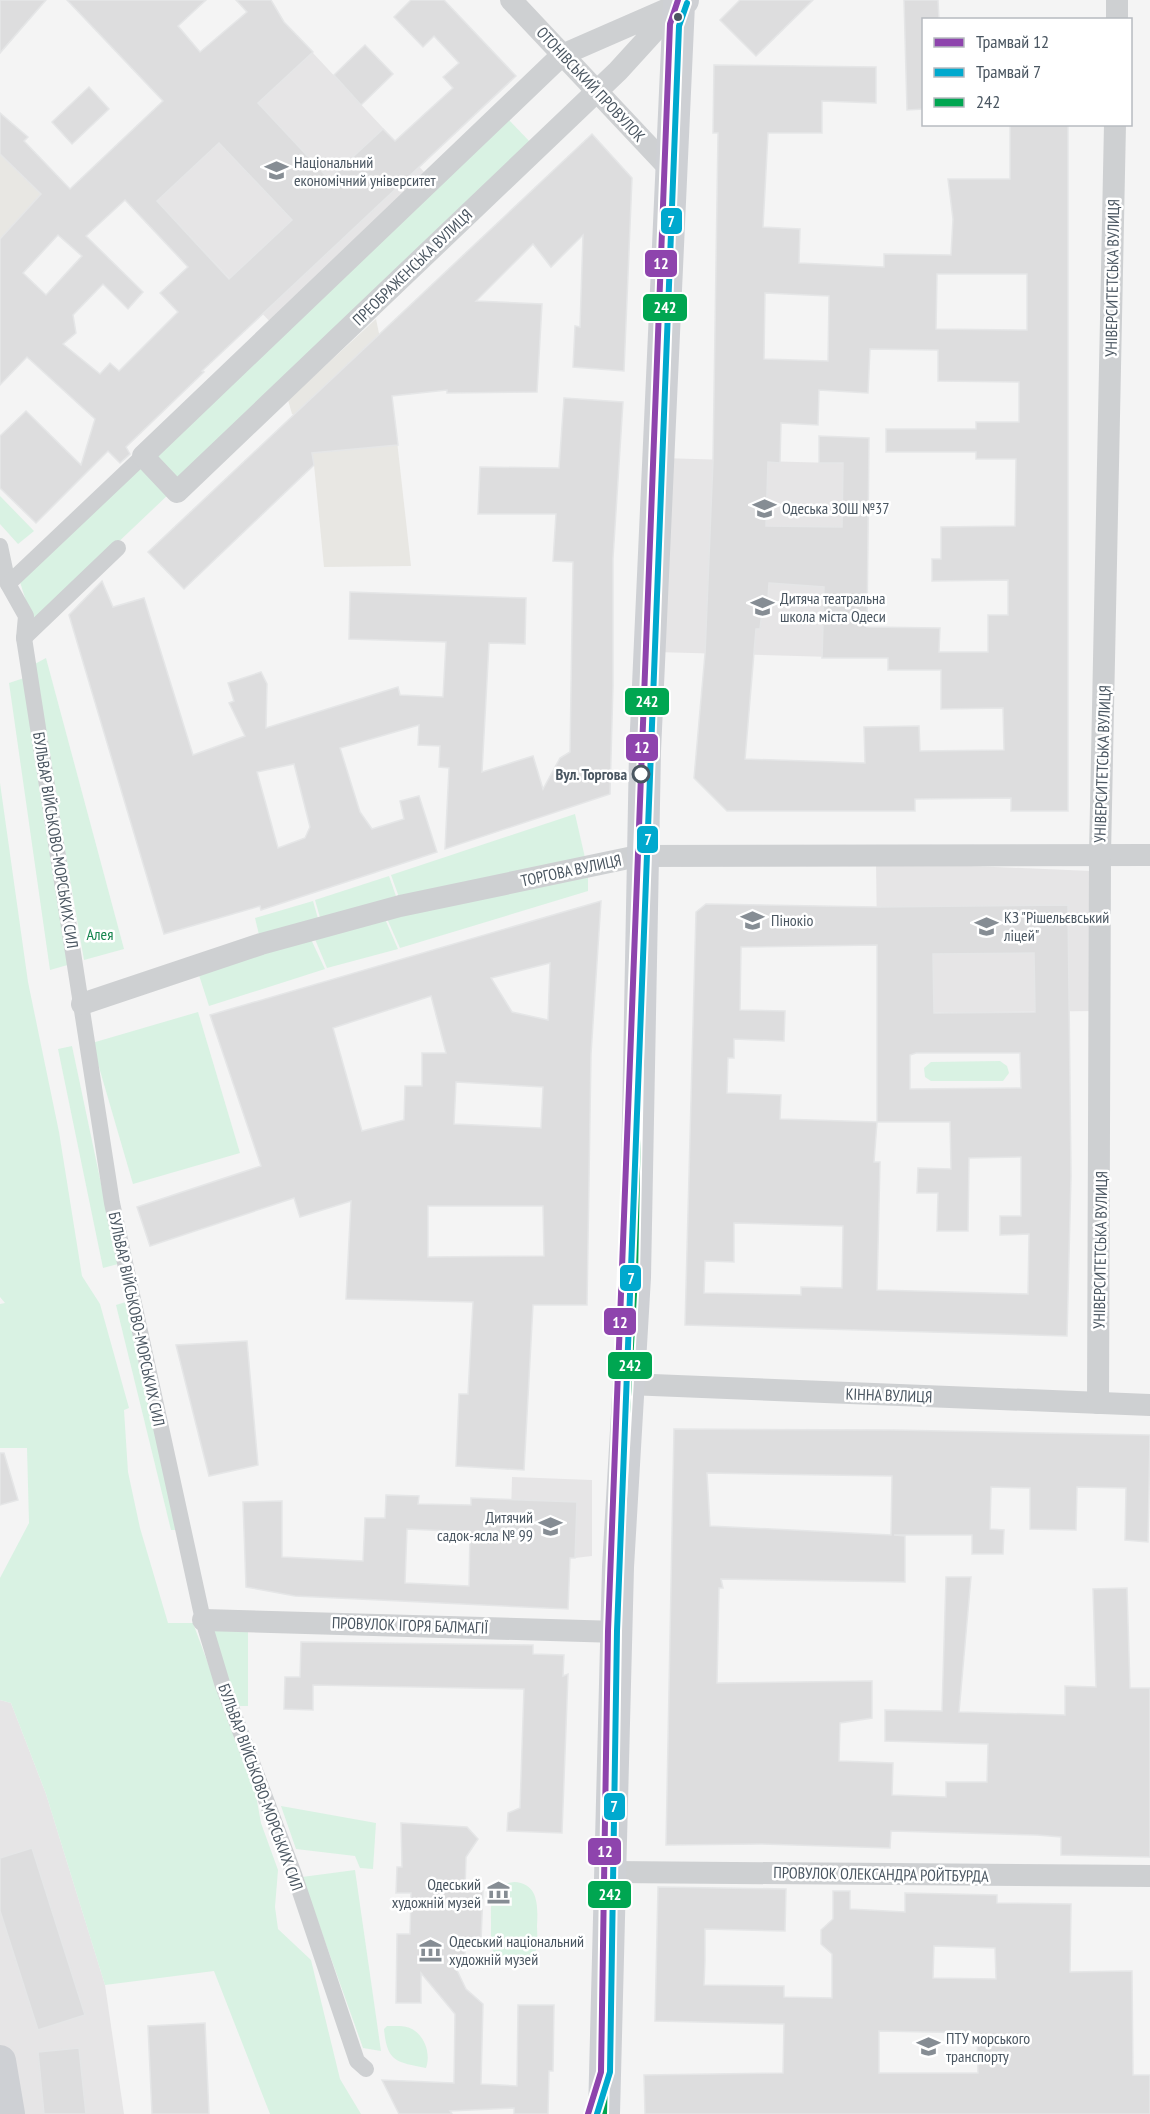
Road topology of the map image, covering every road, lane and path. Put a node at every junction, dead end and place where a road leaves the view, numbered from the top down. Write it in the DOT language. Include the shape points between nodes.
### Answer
graph roads {
  1 [pos="512,0"];
  2 [pos="1118,0"];
  3 [pos="681,2"];
  4 [pos="1117,18"];
  5 [pos="562,55"];
  6 [pos="596,91"];
  7 [pos="1115,126"];
  8 [pos="670,169"];
  9 [pos="142,456"];
  10 [pos="0,546"];
  11 [pos="118,548"];
  12 [pos="8,584"];
  13 [pos="24,638"];
  14 [pos="1100,855"];
  15 [pos="1150,855"];
  16 [pos="641,856"];
  17 [pos="82,1004"];
  18 [pos="628,1384"];
  19 [pos="1098,1403"];
  20 [pos="1150,1405"];
  21 [pos="203,1620"];
  22 [pos="618,1632"];
  23 [pos="612,1872"];
  24 [pos="1150,1876"];
  25 [pos="0,2061"];
  26 [pos="366,2069"];
  27 [pos="9,2114"];
  28 [pos="604,2114"];
  1 -- 5 [label="street, ОТОНІВСЬКИЙ ПРОВУЛОК"];
  2 -- 4 [label="street"];
  3 -- 5 [label="street"];
  3 -- 6 [label="street, ПРЕОБРАЖЕНСЬКА ВУЛИЦЯ"];
  3 -- 8 [label="main road"];
  5 -- 6 [label="street, ОТОНІВСЬКИЙ ПРОВУЛОК"];
  5 -- 9 [label="street"];
  6 -- 8 [label="street, ОТОНІВСЬКИЙ ПРОВУЛОК"];
  6 -- 9 [label="street, ПРЕОБРАЖЕНСЬКА ВУЛИЦЯ" via="177,492"];
  7 -- 14 [label="street, УНІВЕРСИТЕТСЬКА ВУЛИЦЯ"];
  8 -- 16 [label="main road"];
  9 -- 12 [label="street"];
  10 -- 12 [label="street, БУЛЬВАР ВІЙСЬКОВО-МОРСЬКИХ СИЛ"];
  11 -- 13 [label="street"];
  12 -- 13 [label="street, БУЛЬВАР ВІЙСЬКОВО-МОРСЬКИХ СИЛ" via="26,616"];
  13 -- 17 [label="street, БУЛЬВАР ВІЙСЬКОВО-МОРСЬКИХ СИЛ"];
  14 -- 15 [label="street, ТОРГОВА ВУЛИЦЯ"];
  14 -- 16 [label="street, ТОРГОВА ВУЛИЦЯ"];
  14 -- 19 [label="street, УНІВЕРСИТЕТСЬКА ВУЛИЦЯ"];
  16 -- 17 [label="street, ТОРГОВА ВУЛИЦЯ" via="400,906 261,944"];
  16 -- 18 [label="main road" via="635,1277"];
  17 -- 21 [label="street, БУЛЬВАР ВІЙСЬКОВО-МОРСЬКИХ СИЛ" via="112,1203"];
  18 -- 19 [label="street, КІННА ВУЛИЦЯ"];
  18 -- 22 [label="main road"];
  19 -- 20 [label="street, КІННА ВУЛИЦЯ"];
  21 -- 22 [label="street, ПРОВУЛОК ІГОРЯ БАЛМАГІЇ"];
  21 -- 26 [label="street, БУЛЬВАР ВІЙСЬКОВО-МОРСЬКИХ СИЛ" via="357,2061"];
  22 -- 23 [label="main road"];
  23 -- 24 [label="street, ПРОВУЛОК ОЛЕКСАНДРА РОЙТБУРДА"];
  23 -- 28 [label="main road"];
  25 -- 27 [label="main road"];
}
